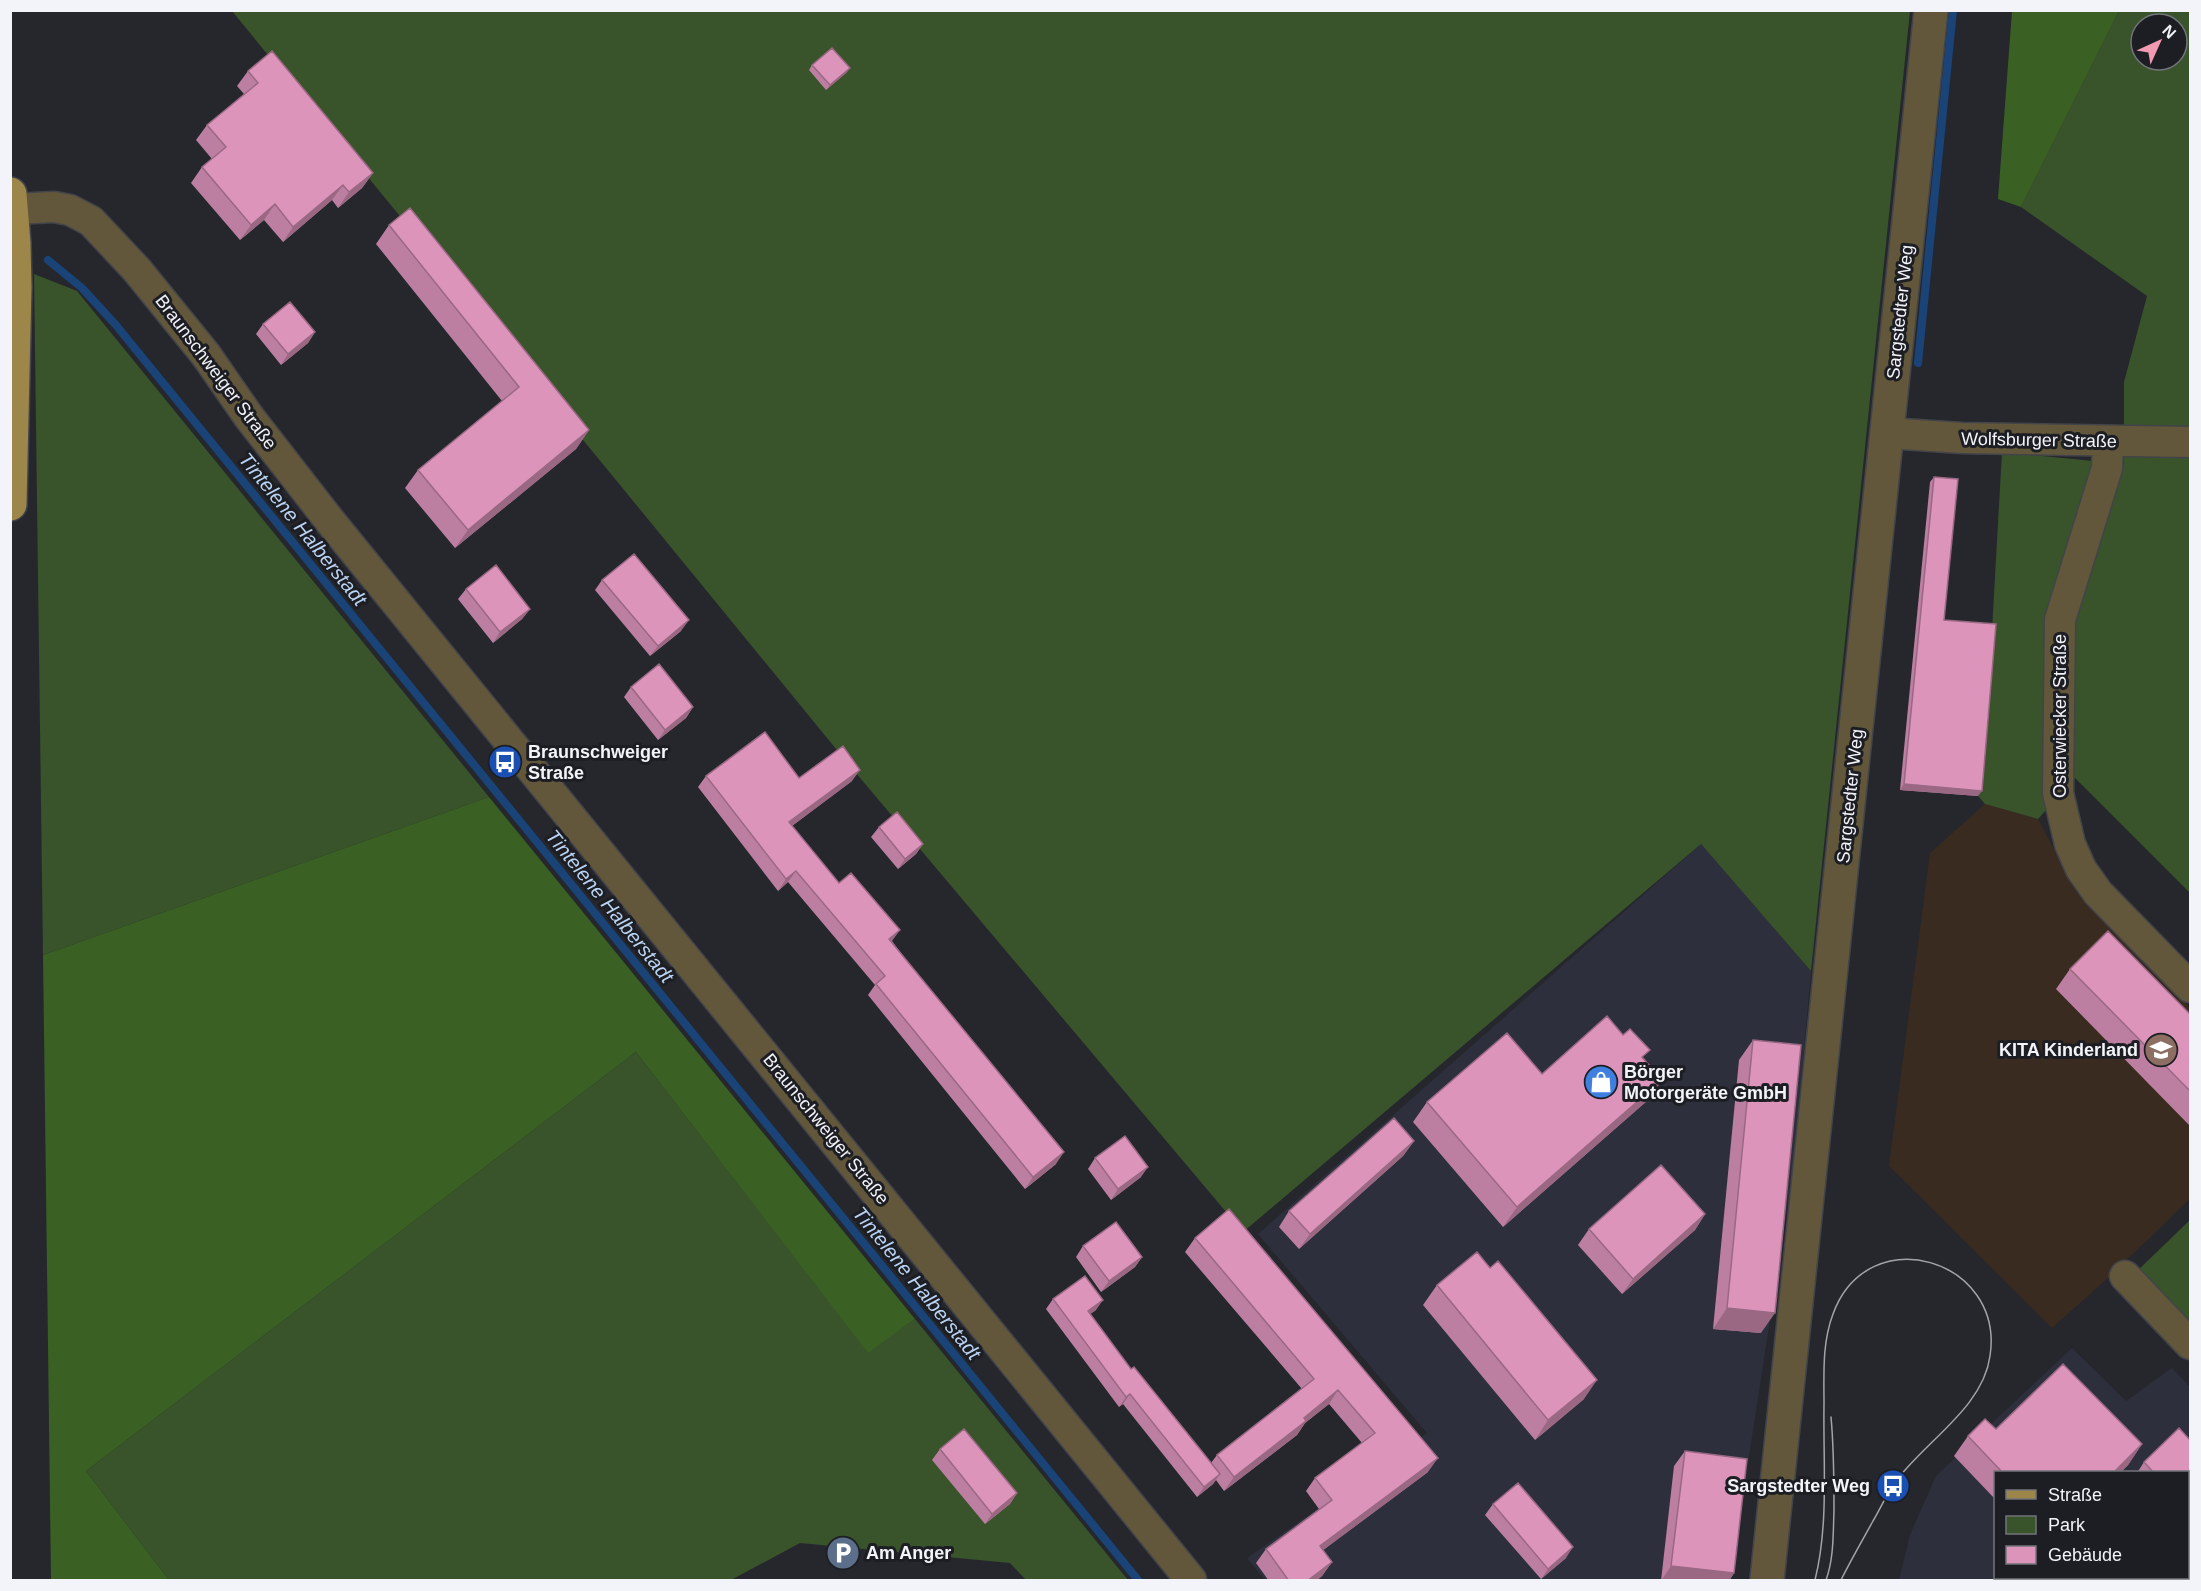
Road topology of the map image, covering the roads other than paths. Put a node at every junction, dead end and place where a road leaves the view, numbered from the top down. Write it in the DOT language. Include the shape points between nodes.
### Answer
graph roads {
  1 [pos="1931,10"];
  2 [pos="12,202"];
  3 [pos="1887,434"];
  4 [pos="2108,442"];
  5 [pos="2190,442"];
  6 [pos="10,504"];
  7 [pos="2190,987"];
  8 [pos="2125,1276"];
  9 [pos="2190,1344"];
  10 [pos="1191,1581"];
  11 [pos="1767,1581"];
  1 -- 3 [label="street, Sargstedter Weg"];
  2 -- 6 [label="main road" via="15,287"];
  2 -- 10 [label="street, Braunschweiger Straße" via="70,210 87,218 137,270 324,513"];
  3 -- 4 [label="street, Wolfsburger Straße"];
  3 -- 11 [label="street, Sargstedter Weg"];
  4 -- 5 [label="street, Wolfsburger Straße"];
  4 -- 7 [label="street, Osterwiecker Straße" via="2107,468 2060,620 2058,793 2070,844 2081,869 2098,893"];
  8 -- 9 [label="street"];
}
